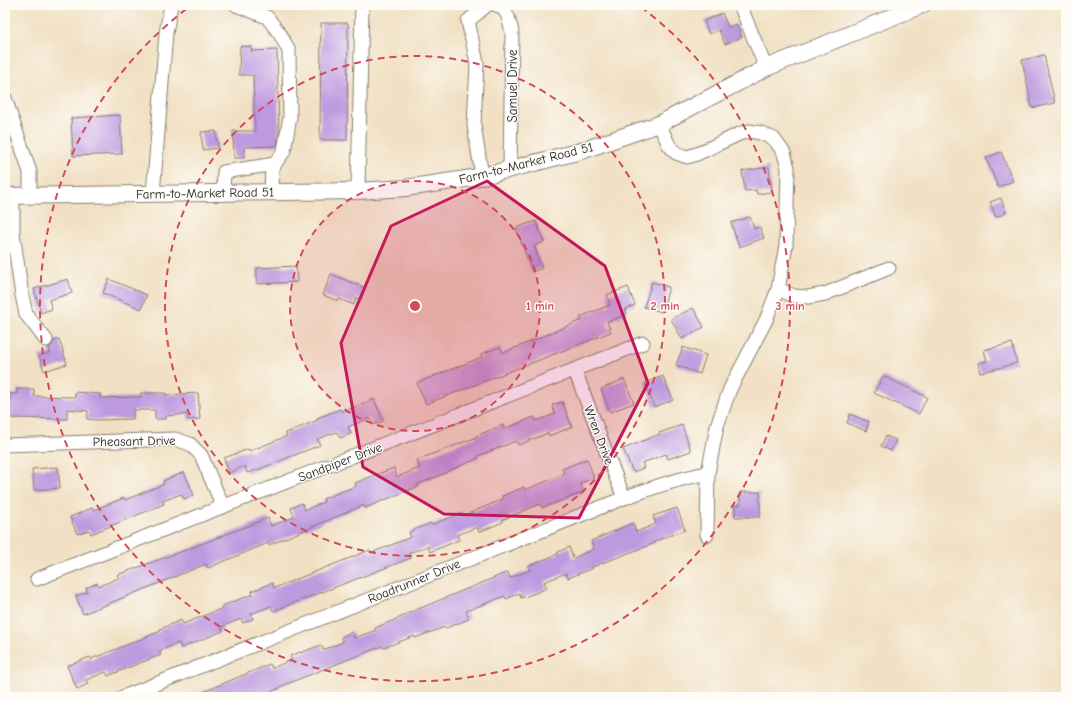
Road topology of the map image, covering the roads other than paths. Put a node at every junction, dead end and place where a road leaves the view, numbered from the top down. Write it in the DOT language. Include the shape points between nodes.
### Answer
graph roads {
  1 [pos="171,5"];
  2 [pos="236,5"];
  3 [pos="362,5"];
  4 [pos="487,5"];
  5 [pos="740,5"];
  6 [pos="922,5"];
  7 [pos="499,6"];
  8 [pos="766,68"];
  9 [pos="5,98"];
  10 [pos="659,124"];
  11 [pos="275,164"];
  12 [pos="510,169"];
  13 [pos="482,176"];
  14 [pos="358,191"];
  15 [pos="271,192"];
  16 [pos="223,193"];
  17 [pos="153,194"];
  18 [pos="9,196"];
  19 [pos="30,196"];
  20 [pos="889,268"];
  21 [pos="778,290"];
  22 [pos="46,340"];
  23 [pos="643,343"];
  24 [pos="575,371"];
  25 [pos="5,445"];
  26 [pos="708,473"];
  27 [pos="624,498"];
  28 [pos="224,507"];
  29 [pos="707,535"];
  30 [pos="37,579"];
  31 [pos="123,697"];
  1 -- 17 [label="street" via="166,33"];
  2 -- 11 [label="street" via="267,17 289,51 290,117 284,151"];
  3 -- 14 [label="street"];
  4 -- 13 [label="street" via="468,21 477,63 474,125"];
  5 -- 8 [label="street"];
  6 -- 8 [label="main road, Farm-to-Market Road 51"];
  7 -- 12 [label="street, Samuel Drive" via="508,15 512,32"];
  8 -- 10 [label="main road, Farm-to-Market Road 51"];
  9 -- 19 [label="street" via="30,172"];
  10 -- 12 [label="main road, Farm-to-Market Road 51" via="581,151"];
  10 -- 21 [label="street" via="668,146 686,157 739,134 761,133 774,139 784,153 788,168 786,245"];
  11 -- 15 [label="street" via="272,168"];
  11 -- 16 [label="street" via="224,172"];
  12 -- 13 [label="main road, Farm-to-Market Road 51"];
  13 -- 14 [label="main road, Farm-to-Market Road 51" via="406,188"];
  14 -- 15 [label="main road, Farm-to-Market Road 51"];
  15 -- 16 [label="main road, Farm-to-Market Road 51"];
  16 -- 17 [label="main road, Farm-to-Market Road 51"];
  17 -- 19 [label="main road, Farm-to-Market Road 51"];
  18 -- 19 [label="main road, Farm-to-Market Road 51"];
  18 -- 22 [label="street" via="26,314"];
  20 -- 21 [label="street" via="825,294 794,296"];
  21 -- 26 [label="street" via="766,320 730,388 717,426"];
  23 -- 24 [label="street, Sandpiper Drive"];
  24 -- 27 [label="street, Wren Drive"];
  24 -- 28 [label="street, Sandpiper Drive"];
  25 -- 28 [label="street, Pheasant Drive" via="175,439 190,444 201,455"];
  26 -- 27 [label="street, Roadrunner Drive"];
  26 -- 29 [label="street"];
  27 -- 31 [label="street, Roadrunner Drive"];
  28 -- 30 [label="street, Sandpiper Drive"];
}
